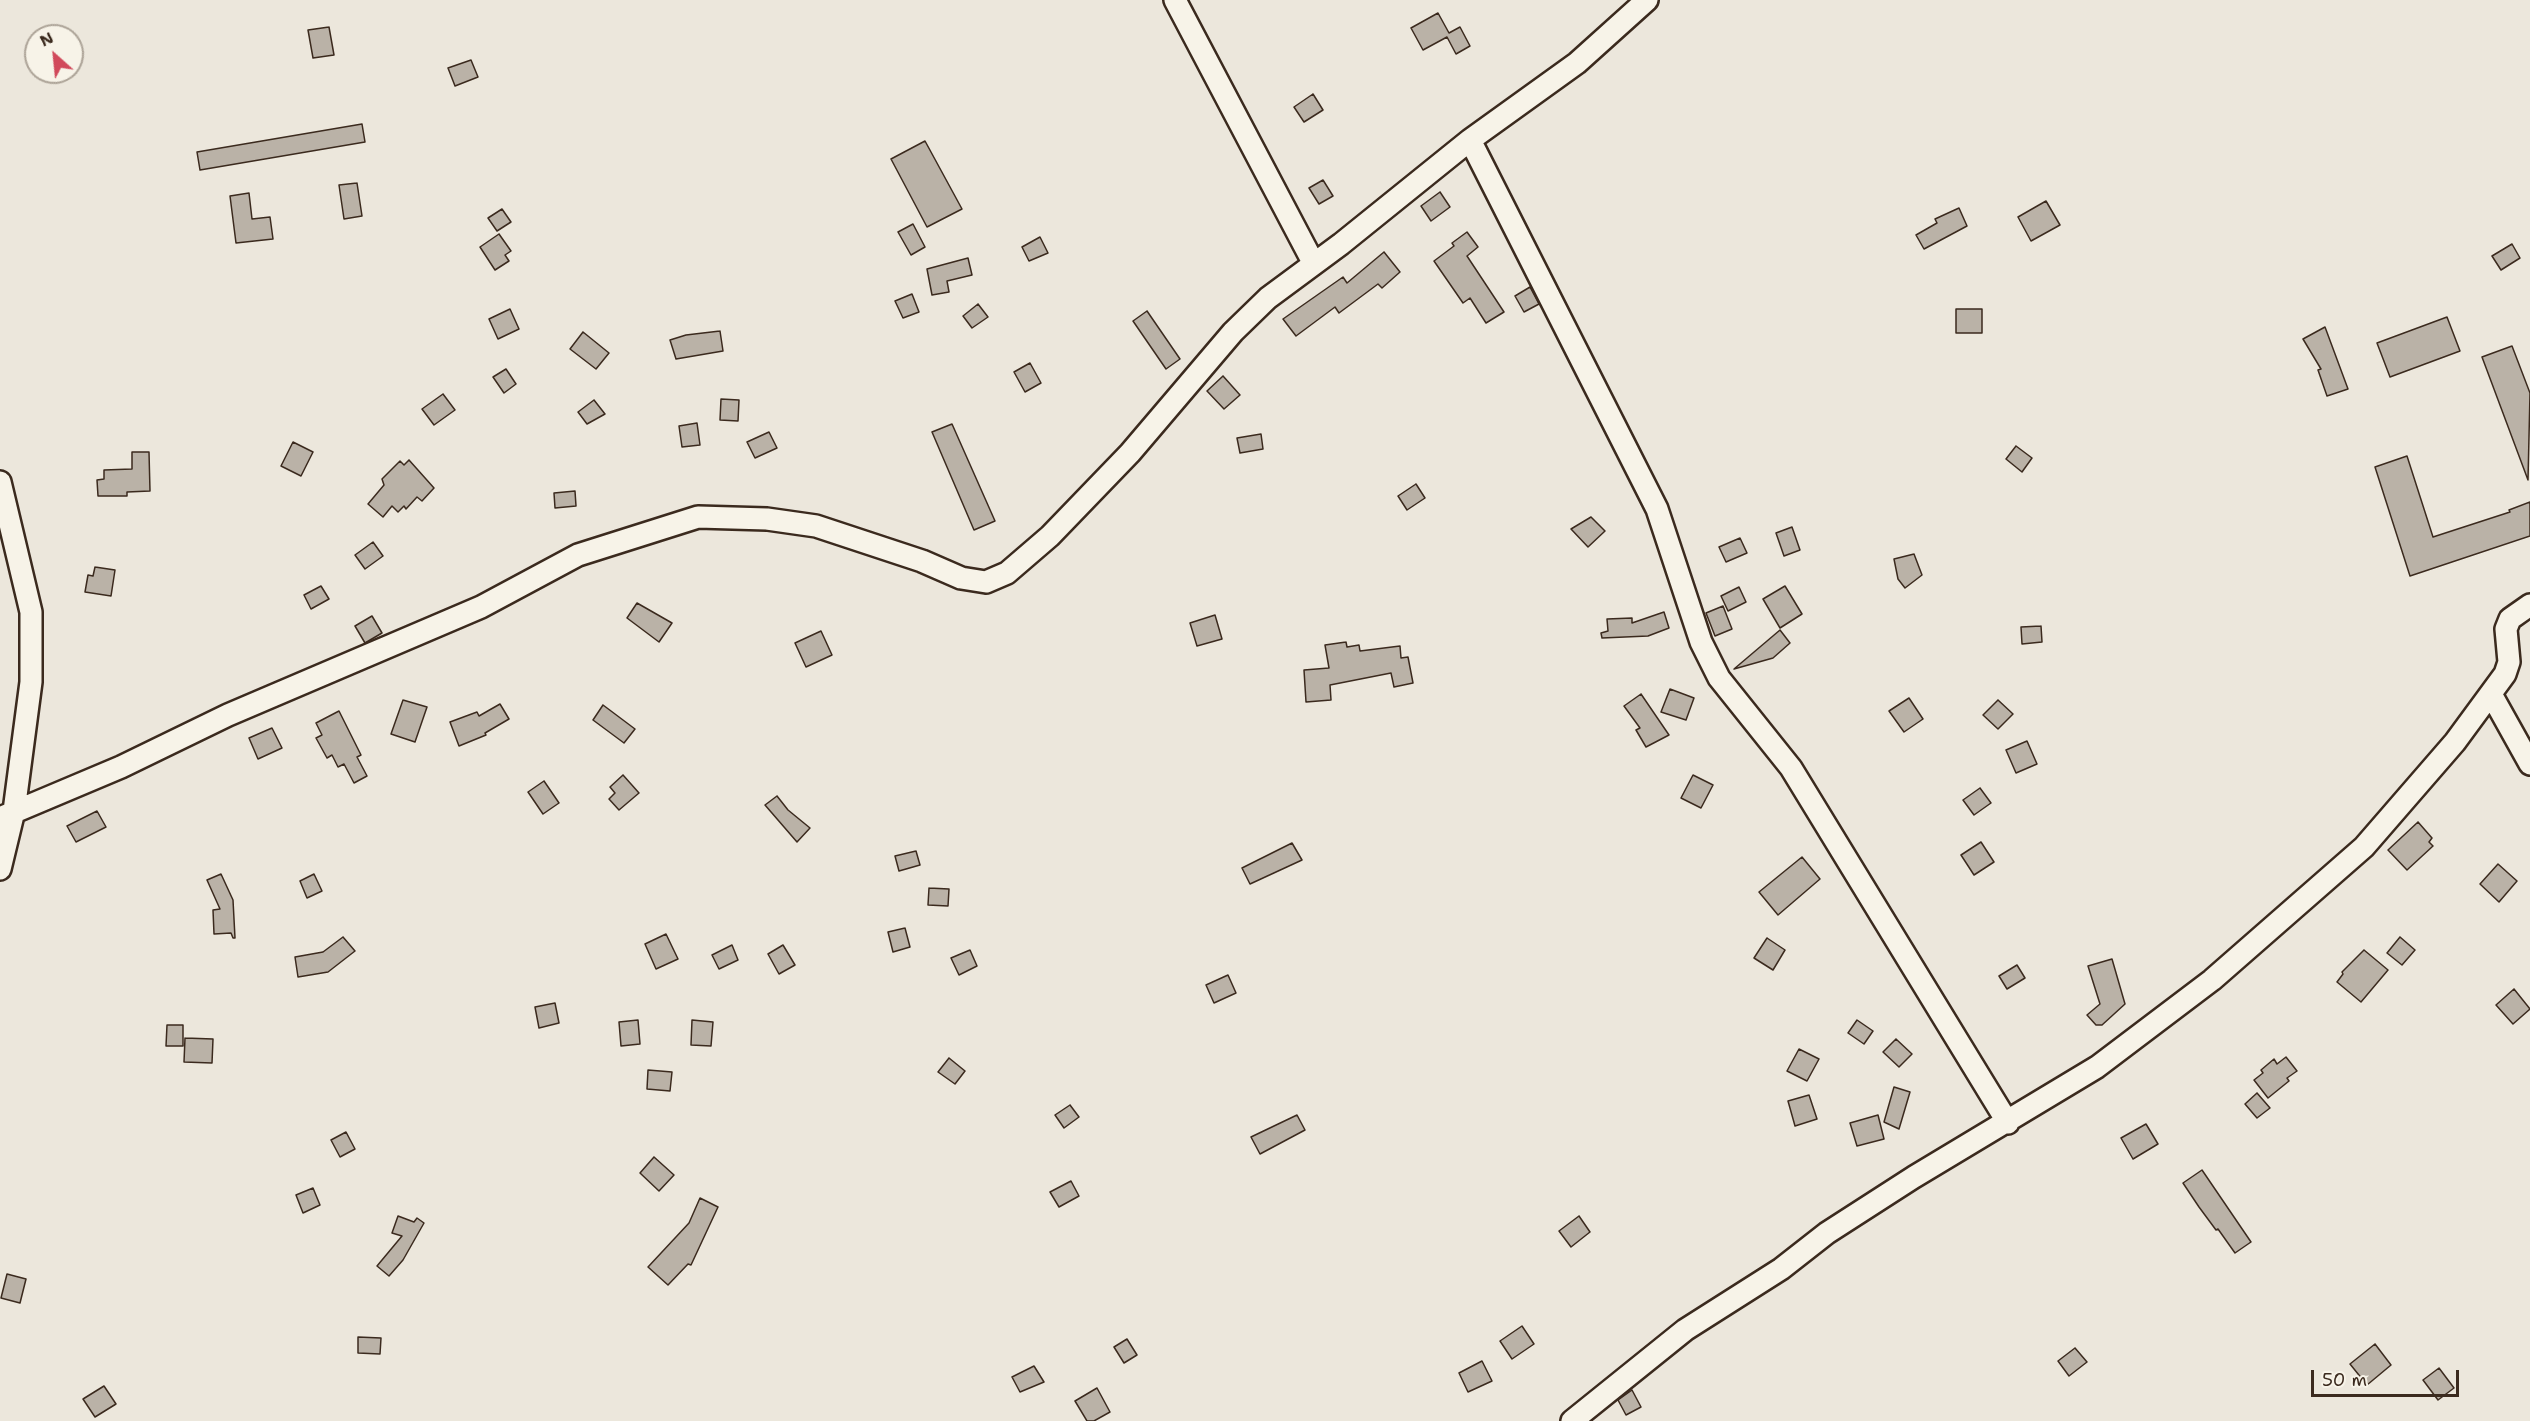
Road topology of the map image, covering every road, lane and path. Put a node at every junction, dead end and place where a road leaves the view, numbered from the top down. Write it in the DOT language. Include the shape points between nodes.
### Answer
graph roads {
  1 [pos="1175,0"];
  2 [pos="1647,0"];
  3 [pos="1470,140"];
  4 [pos="1314,264"];
  5 [pos="0,482"];
  6 [pos="2530,605"];
  7 [pos="2491,694"];
  8 [pos="2530,764"];
  9 [pos="7,814"];
  10 [pos="0,869"];
  11 [pos="2008,1123"];
  12 [pos="1572,1421"];
  1 -- 4 [label="street"];
  2 -- 3 [label="street" via="1577,63"];
  3 -- 4 [label="street"];
  3 -- 11 [label="street" via="1657,509 1701,642 1719,678 1791,768"];
  4 -- 9 [label="street" via="1268,298 1233,332 1130,453 1050,536 1007,573 987,582 961,578 816,526 767,519 698,517 578,555 480,607 228,714 121,767"];
  5 -- 9 [label="street" via="31,612 31,682"];
  6 -- 7 [label="street" via="2510,619 2506,629 2509,662"];
  7 -- 8 [label="street"];
  7 -- 11 [label="street" via="2455,742 2355,855 2212,981 2097,1067"];
  9 -- 10 [label="street"];
  11 -- 12 [label="street" via="1875,1202 1781,1269 1685,1330"];
}
